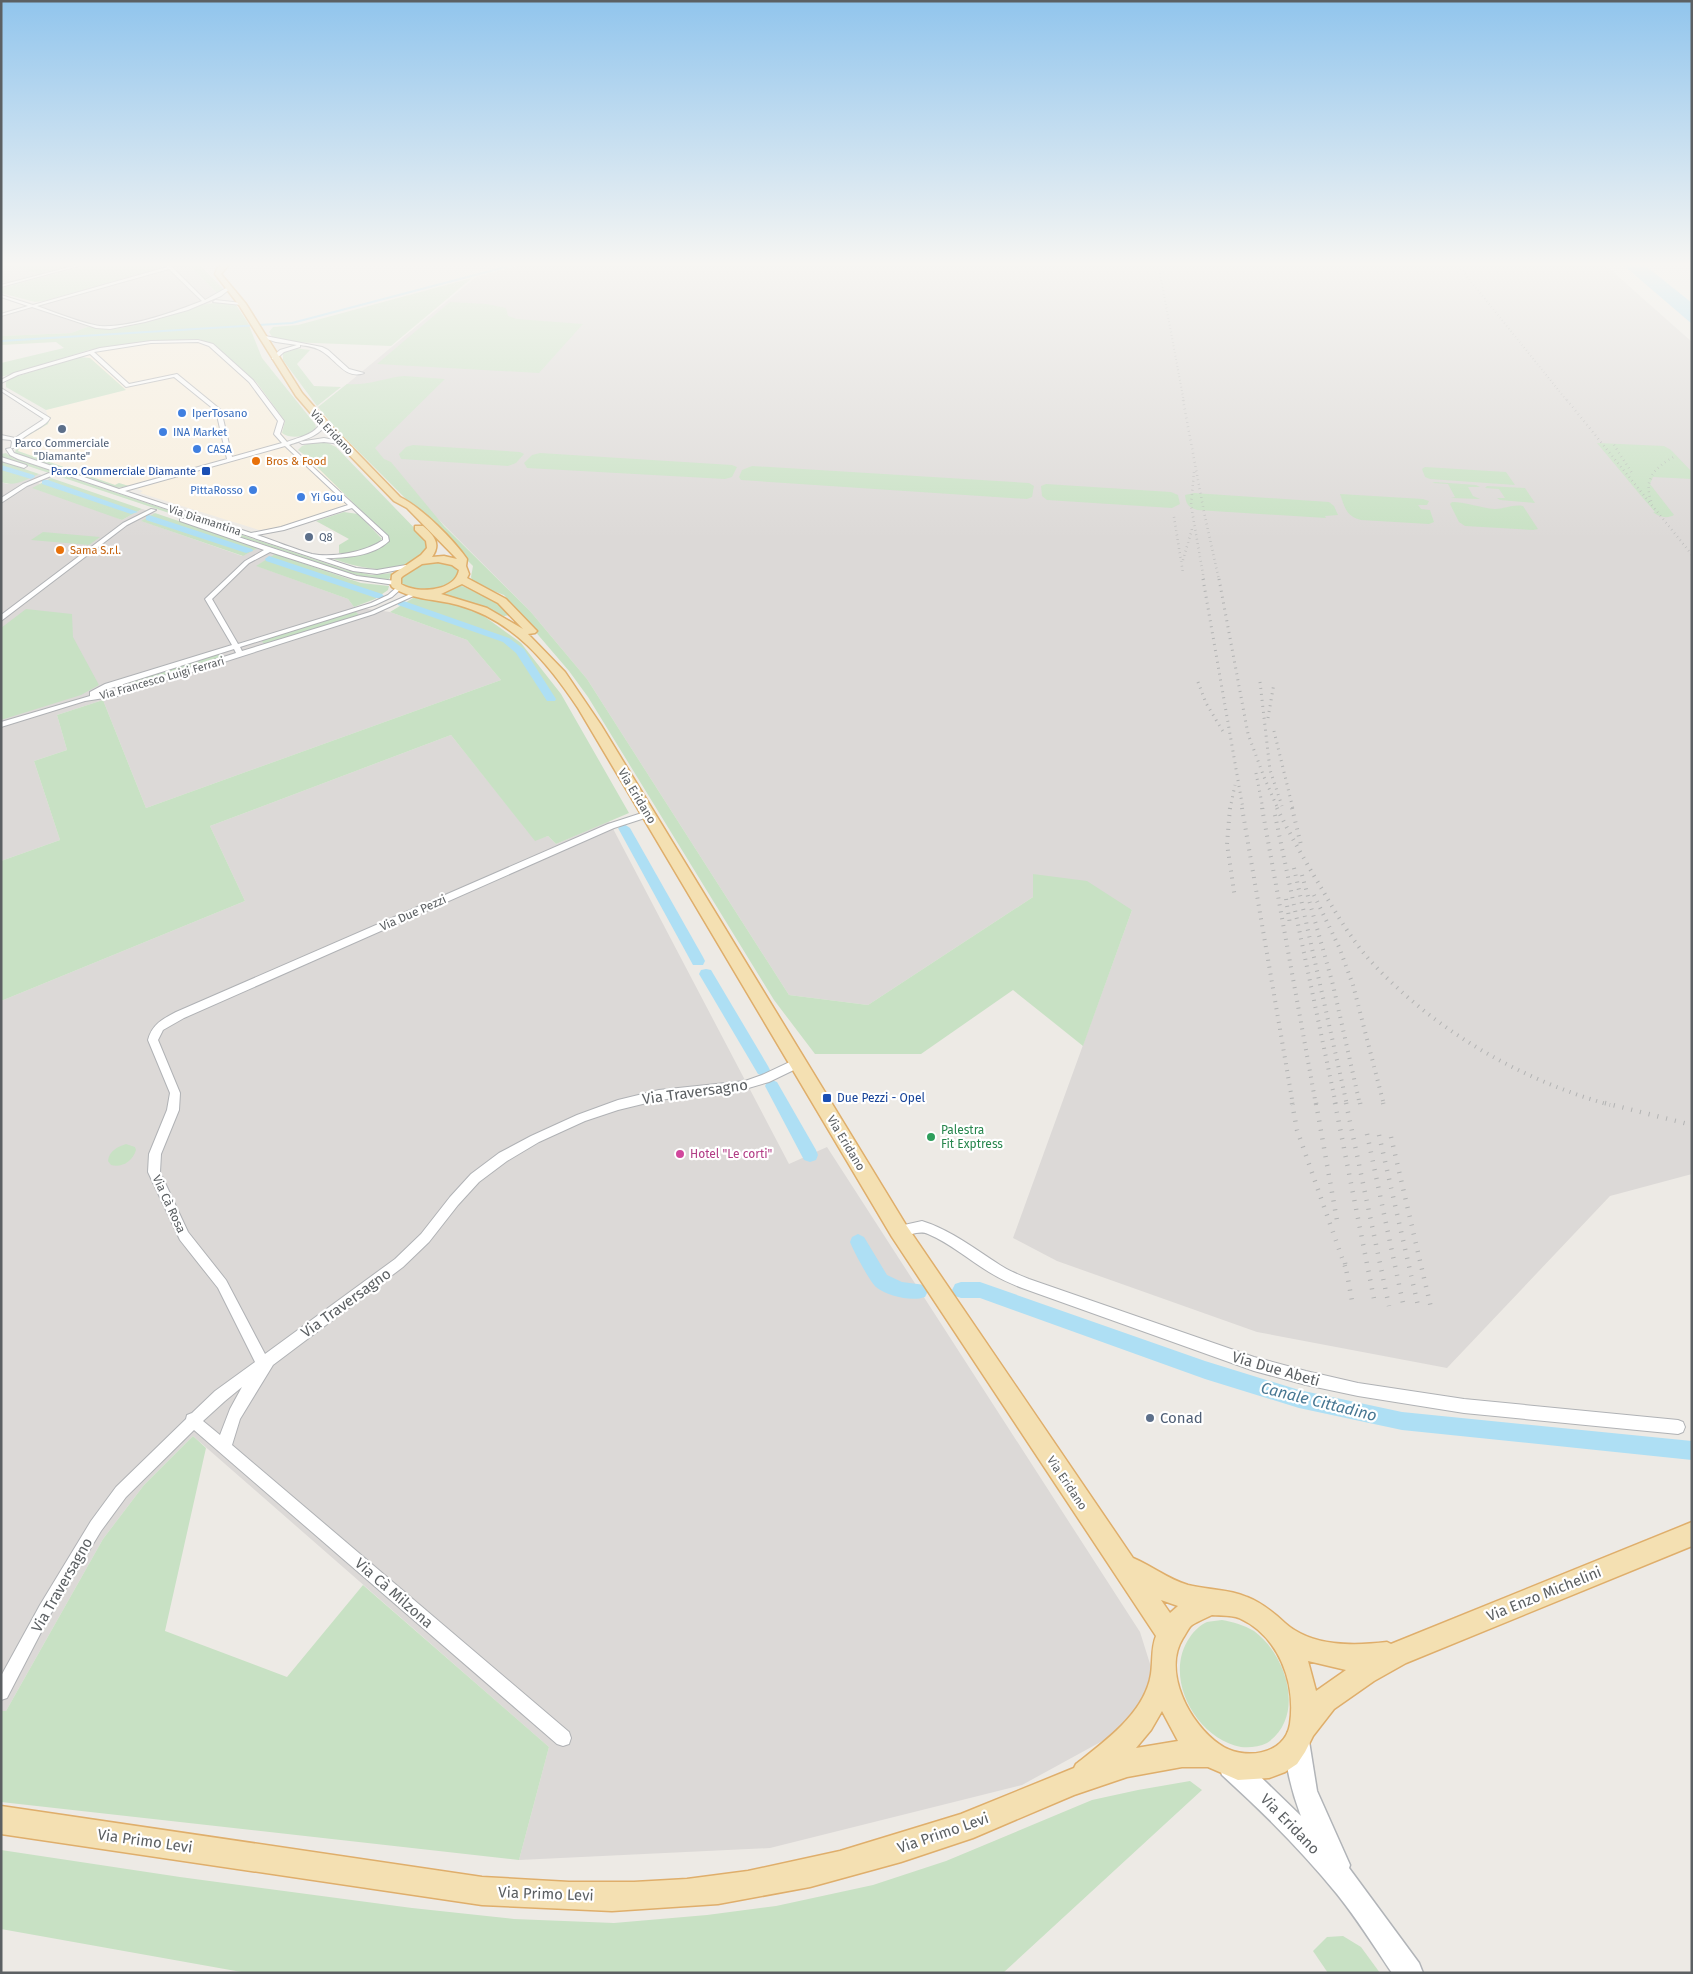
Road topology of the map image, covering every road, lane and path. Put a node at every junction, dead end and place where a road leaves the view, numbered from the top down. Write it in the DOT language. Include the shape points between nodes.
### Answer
graph roads {
  1 [pos="80,355"];
  2 [pos="94,355"];
  3 [pos="221,355"];
  4 [pos="273,355"];
  5 [pos="277,355"];
  6 [pos="330,355"];
  7 [pos="274,358"];
  8 [pos="362,373"];
  9 [pos="1,382"];
  10 [pos="1,390"];
  11 [pos="323,423"];
  12 [pos="26,432"];
  13 [pos="1,437"];
  14 [pos="15,441"];
  15 [pos="341,442"];
  16 [pos="286,444"];
  17 [pos="10,449"];
  18 [pos="1,453"];
  19 [pos="1,459"];
  20 [pos="230,460"];
  21 [pos="49,475"];
  22 [pos="119,492"];
  23 [pos="397,499"];
  24 [pos="1,501"];
  25 [pos="353,506"];
  26 [pos="152,510"];
  27 [pos="282,529"];
  28 [pos="250,535"];
  29 [pos="276,544"];
  30 [pos="270,549"];
  31 [pos="312,556"];
  32 [pos="421,561"];
  33 [pos="461,565"];
  34 [pos="406,567"];
  35 [pos="461,579"];
  36 [pos="397,585"];
  37 [pos="418,593"];
  38 [pos="365,607"];
  39 [pos="372,614"];
  40 [pos="1,620"];
  41 [pos="236,647"];
  42 [pos="240,654"];
  43 [pos="555,668"];
  44 [pos="84,699"];
  45 [pos="1,725"];
  46 [pos="642,816"];
  47 [pos="180,1015"];
  48 [pos="798,1063"];
  49 [pos="900,1232"];
  50 [pos="268,1360"];
  51 [pos="192,1420"];
  52 [pos="1678,1427"];
  53 [pos="224,1448"];
  54 [pos="1692,1534"];
  55 [pos="1119,1559"];
  56 [pos="1211,1602"];
  57 [pos="1274,1630"];
  58 [pos="1170,1634"];
  59 [pos="1397,1654"];
  60 [pos="1164,1675"];
  61 [pos="1,1692"];
  62 [pos="1300,1734"];
  63 [pos="563,1738"];
  64 [pos="1220,1759"];
  65 [pos="1077,1779"];
  66 [pos="1,1820"];
  67 [pos="1348,1887"];
  68 [pos="1409,1973"];
  1 -- 9 [label="street" via="16,374"];
  2 -- 20 [label="street" via="128,386 175,375 217,409"];
  3 -- 16 [label="street" via="258,388 281,421 277,434"];
  4 -- 7 [label="main road, Via Eridano"];
  5 -- 7 [label="street"];
  6 -- 8 [label="street" via="341,368"];
  7 -- 11 [label="main road, Via Eridano"];
  10 -- 12 [label="street" via="46,417 46,421"];
  11 -- 15 [label="main road, Via Eridano"];
  11 -- 16 [label="street" via="313,434"];
  12 -- 13 [label="street"];
  12 -- 14 [label="street"];
  13 -- 14 [label="street"];
  14 -- 17 [label="street"];
  15 -- 16 [label="street"];
  15 -- 23 [label="main road, Via Eridano"];
  16 -- 20 [label="street"];
  16 -- 25 [label="street"];
  17 -- 18 [label="street"];
  17 -- 22 [label="street, Via Diamantina" via="16,457"];
  19 -- 21 [label="street, Via Diamantina"];
  20 -- 22 [label="street"];
  21 -- 24 [label="street" via="25,485"];
  21 -- 26 [label="street, Via Diamantina"];
  22 -- 28 [label="street, Via Diamantina"];
  23 -- 32 [label="main road, Via Eridano" via="399,508 433,546"];
  23 -- 33 [label="main road, Via Eridano" via="410,506 456,552 462,559"];
  25 -- 27 [label="street"];
  25 -- 31 [label="street" via="386,537 386,541 353,554"];
  26 -- 30 [label="street, Via Diamantina"];
  26 -- 40 [label="street" via="125,524"];
  27 -- 28 [label="street"];
  27 -- 29 [label="street" via="274,536"];
  28 -- 29 [label="street, Via Diamantina"];
  29 -- 31 [label="street, Via Diamantina"];
  30 -- 36 [label="street, Via Diamantina" via="356,578"];
  30 -- 41 [label="street" via="247,562 208,599"];
  31 -- 34 [label="street, Via Diamantina" via="362,572 387,572"];
  32 -- 33 [label="main road" via="440,559"];
  32 -- 34 [label="main road"];
  33 -- 35 [label="main road" via="464,574"];
  34 -- 36 [label="main road" via="396,577"];
  35 -- 37 [label="main road, Via Eridano" via="444,589"];
  35 -- 43 [label="main road, Via Eridano" via="506,604 534,635"];
  36 -- 37 [label="main road, Via Eridano"];
  36 -- 38 [label="street, Via Francesco Luigi Ferrari" via="390,596"];
  37 -- 39 [label="street, Via Francesco Luigi Ferrari"];
  37 -- 43 [label="main road, Via Eridano" via="466,604 499,617 522,634"];
  38 -- 39 [label="street"];
  38 -- 41 [label="street, Via Francesco Luigi Ferrari"];
  39 -- 42 [label="street, Via Francesco Luigi Ferrari"];
  41 -- 42 [label="street, Via Francesco Luigi Ferrari"];
  41 -- 44 [label="street, Via Francesco Luigi Ferrari" via="108,686"];
  42 -- 44 [label="street, Via Francesco Luigi Ferrari" via="114,694"];
  43 -- 46 [label="main road, Via Eridano" via="591,719"];
  44 -- 45 [label="street, Via Francesco Luigi Ferrari"];
  46 -- 47 [label="street, Via Due Pezzi" via="611,826"];
  46 -- 48 [label="main road, Via Eridano"];
  47 -- 50 [label="street, Via Cà Rosa" via="163,1023 153,1035 175,1093 173,1110 155,1154 154,1172 184,1236 222,1284"];
  48 -- 49 [label="main road, Via Eridano"];
  48 -- 50 [label="street, Via Traversagno" via="755,1083 659,1095 618,1105 580,1118 518,1148 465,1188 425,1238 400,1263"];
  49 -- 52 [label="street, Via Due Abeti" via="922,1226 931,1229 998,1271 1026,1284 1289,1374 1398,1397 1471,1407"];
  49 -- 55 [label="main road, Via Eridano"];
  50 -- 51 [label="street, Via Traversagno"];
  50 -- 53 [label="street" via="236,1411"];
  51 -- 53 [label="street, Via Cà Milzona"];
  51 -- 61 [label="street, Via Traversagno" via="122,1492 96,1526 45,1610"];
  53 -- 63 [label="street, Via Cà Milzona"];
  54 -- 59 [label="main road, Via Enzo Michelini"];
  55 -- 56 [label="main road, Via Eridano" via="1140,1576 1167,1590"];
  55 -- 58 [label="main road, Via Eridano"];
  56 -- 57 [label="main road, Via Eridano" via="1246,1609"];
  56 -- 58 [label="main road, Via Eridano" via="1186,1612"];
  57 -- 59 [label="main road, Via Enzo Michelini" via="1304,1648 1330,1656 1368,1658"];
  57 -- 62 [label="main road, Via Eridano" via="1292,1654 1302,1680 1306,1710"];
  58 -- 60 [label="main road, Via Eridano"];
  59 -- 62 [label="main road, Via Enzo Michelini" via="1325,1700"];
  60 -- 64 [label="main road, Via Eridano" via="1176,1716 1189,1735"];
  60 -- 65 [label="main road, Via Primo Levi" via="1156,1700 1138,1729"];
  62 -- 64 [label="main road" via="1290,1751 1272,1764 1246,1768"];
  62 -- 67 [label="main road, Via Eridano" via="1300,1768 1308,1799"];
  64 -- 65 [label="main road, Via Primo Levi" via="1162,1756"];
  64 -- 67 [label="main road, Via Eridano" via="1291,1823"];
  65 -- 66 [label="main road, Via Primo Levi" via="949,1833 860,1860 781,1879 655,1895 567,1896 482,1892"];
  67 -- 68 [label="main road, Via Eridano"];
}
